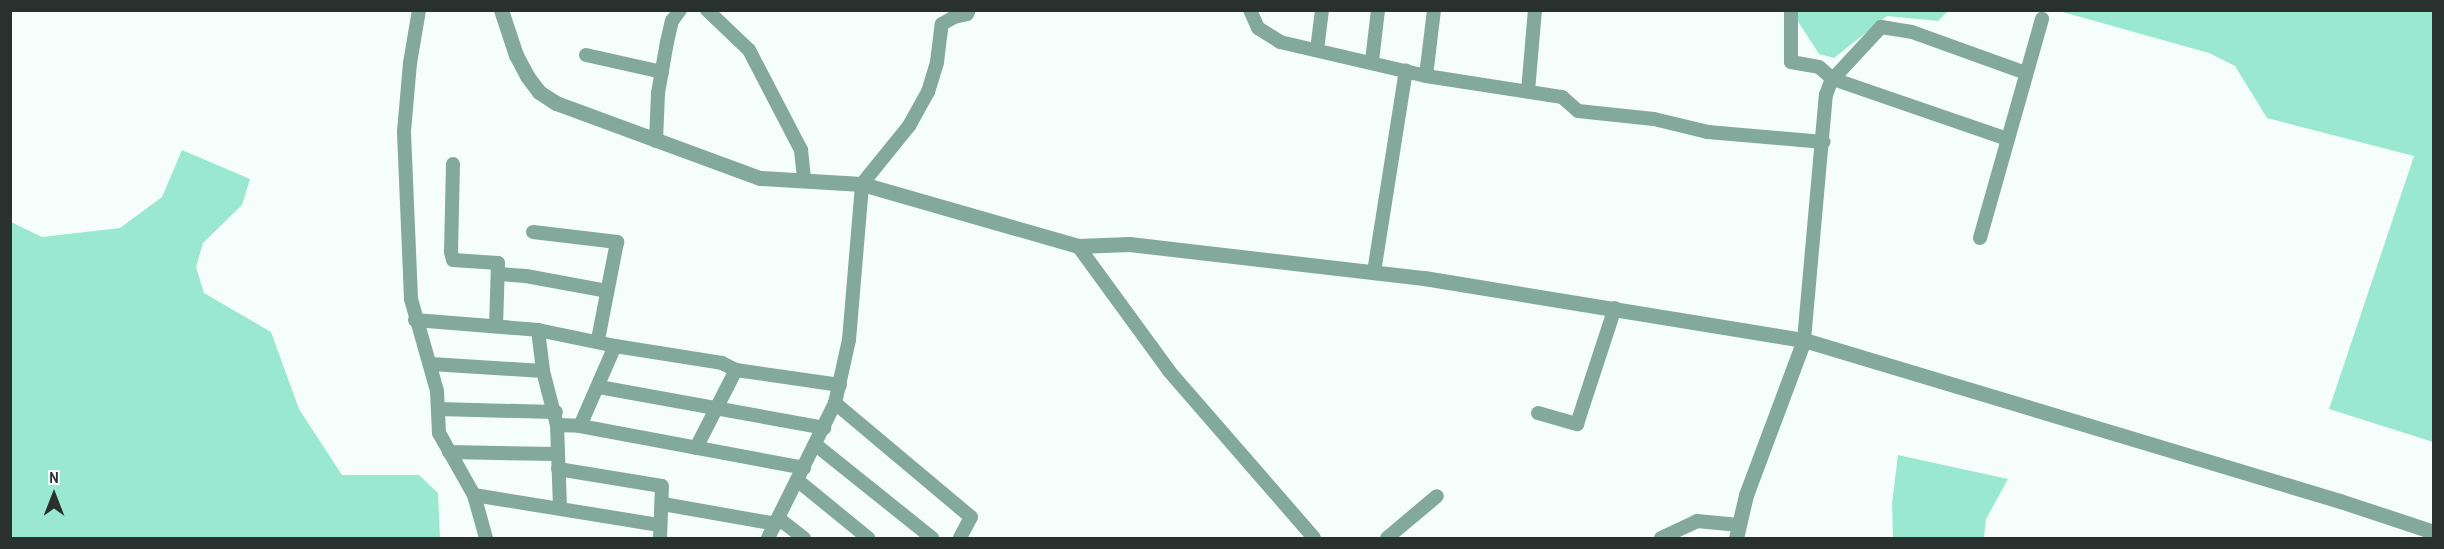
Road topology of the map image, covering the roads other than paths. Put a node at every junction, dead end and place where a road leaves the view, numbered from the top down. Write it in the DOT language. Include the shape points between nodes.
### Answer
graph roads {
  1 [pos="419,10"];
  2 [pos="501,10"];
  3 [pos="680,10"];
  4 [pos="707,10"];
  5 [pos="969,10"];
  6 [pos="1250,10"];
  7 [pos="1322,10"];
  8 [pos="1378,10"];
  9 [pos="1434,10"];
  10 [pos="1535,10"];
  11 [pos="1791,10"];
  12 [pos="2042,19"];
  13 [pos="1317,50"];
  14 [pos="586,55"];
  15 [pos="1372,61"];
  16 [pos="1406,71"];
  17 [pos="662,72"];
  18 [pos="2026,73"];
  19 [pos="1426,76"];
  20 [pos="1833,79"];
  21 [pos="1527,91"];
  22 [pos="2007,139"];
  23 [pos="656,141"];
  24 [pos="1824,142"];
  25 [pos="453,164"];
  26 [pos="804,181"];
  27 [pos="862,184"];
  28 [pos="533,231"];
  29 [pos="1980,238"];
  30 [pos="1078,246"];
  31 [pos="1374,272"];
  32 [pos="498,274"];
  33 [pos="607,291"];
  34 [pos="1615,308"];
  35 [pos="415,320"];
  36 [pos="496,325"];
  37 [pos="538,330"];
  38 [pos="598,340"];
  39 [pos="1804,340"];
  40 [pos="615,346"];
  41 [pos="431,364"];
  42 [pos="736,370"];
  43 [pos="543,371"];
  44 [pos="840,385"];
  45 [pos="599,387"];
  46 [pos="835,403"];
  47 [pos="438,409"];
  48 [pos="715,409"];
  49 [pos="1538,413"];
  50 [pos="557,418"];
  51 [pos="580,426"];
  52 [pos="824,428"];
  53 [pos="816,445"];
  54 [pos="696,448"];
  55 [pos="449,452"];
  56 [pos="558,462"];
  57 [pos="801,474"];
  58 [pos="474,495"];
  59 [pos="1437,496"];
  60 [pos="663,504"];
  61 [pos="560,508"];
  62 [pos="777,521"];
  63 [pos="660,532"];
  64 [pos="1737,532"];
  65 [pos="2433,532"];
  66 [pos="486,538"];
  67 [pos="768,538"];
  68 [pos="804,538"];
  69 [pos="868,538"];
  70 [pos="932,538"];
  71 [pos="960,538"];
  72 [pos="1314,538"];
  73 [pos="1387,538"];
  74 [pos="1661,538"];
  1 -- 35 [label="street" via="404,132 408,253"];
  2 -- 23 [label="street" via="516,55 539,92 556,103"];
  3 -- 17 [label="street" via="672,21"];
  4 -- 26 [label="street" via="750,50 801,150"];
  5 -- 27 [label="street" via="942,24 928,92 909,126"];
  6 -- 13 [label="street" via="1258,28 1267,35"];
  7 -- 13 [label="street"];
  8 -- 15 [label="street"];
  9 -- 19 [label="street"];
  10 -- 21 [label="street"];
  11 -- 20 [label="street" via="1791,62 1819,67"];
  12 -- 18 [label="street"];
  13 -- 15 [label="street"];
  14 -- 17 [label="street"];
  15 -- 16 [label="street"];
  16 -- 19 [label="street"];
  16 -- 31 [label="street"];
  17 -- 23 [label="street"];
  18 -- 20 [label="street" via="1912,33 1881,27"];
  18 -- 22 [label="street"];
  19 -- 21 [label="street"];
  20 -- 22 [label="street"];
  20 -- 24 [label="street" via="1826,95"];
  21 -- 24 [label="street" via="1562,97 1578,111 1654,119 1708,132"];
  22 -- 29 [label="street"];
  23 -- 26 [label="street" via="760,178"];
  24 -- 39 [label="street"];
  25 -- 32 [label="street" via="453,260 498,262"];
  26 -- 27 [label="street"];
  27 -- 30 [label="street"];
  27 -- 44 [label="street" via="850,331"];
  28 -- 33 [label="street" via="617,242"];
  30 -- 31 [label="street" via="1129,244"];
  30 -- 72 [label="street" via="1169,371"];
  31 -- 34 [label="street"];
  32 -- 33 [label="street"];
  32 -- 36 [label="street"];
  33 -- 38 [label="street"];
  34 -- 39 [label="street"];
  34 -- 49 [label="street" via="1577,424"];
  35 -- 36 [label="street"];
  35 -- 41 [label="street"];
  36 -- 37 [label="street"];
  37 -- 38 [label="street"];
  37 -- 43 [label="street"];
  38 -- 40 [label="street"];
  39 -- 64 [label="street" via="1746,495"];
  39 -- 65 [label="street"];
  40 -- 42 [label="street" via="722,363"];
  40 -- 45 [label="street"];
  41 -- 43 [label="street"];
  41 -- 47 [label="street"];
  42 -- 44 [label="street"];
  42 -- 48 [label="street"];
  43 -- 50 [label="street"];
  44 -- 46 [label="street"];
  45 -- 48 [label="street"];
  45 -- 51 [label="street"];
  46 -- 52 [label="street"];
  46 -- 71 [label="street" via="971,517"];
  47 -- 50 [label="street"];
  47 -- 55 [label="street" via="439,434"];
  48 -- 52 [label="street"];
  48 -- 54 [label="street"];
  50 -- 51 [label="street"];
  50 -- 56 [label="street"];
  51 -- 54 [label="street"];
  52 -- 53 [label="street"];
  53 -- 57 [label="street"];
  53 -- 70 [label="street"];
  54 -- 57 [label="street"];
  55 -- 56 [label="street"];
  55 -- 58 [label="street"];
  56 -- 60 [label="street" via="662,486"];
  56 -- 61 [label="street"];
  57 -- 62 [label="street"];
  57 -- 69 [label="street"];
  58 -- 61 [label="street"];
  58 -- 66 [label="street"];
  59 -- 73 [label="street"];
  60 -- 62 [label="street"];
  60 -- 63 [label="street"];
  61 -- 63 [label="street"];
  62 -- 67 [label="street"];
  62 -- 68 [label="street"];
  64 -- 74 [label="street" via="1697,521"];
}
